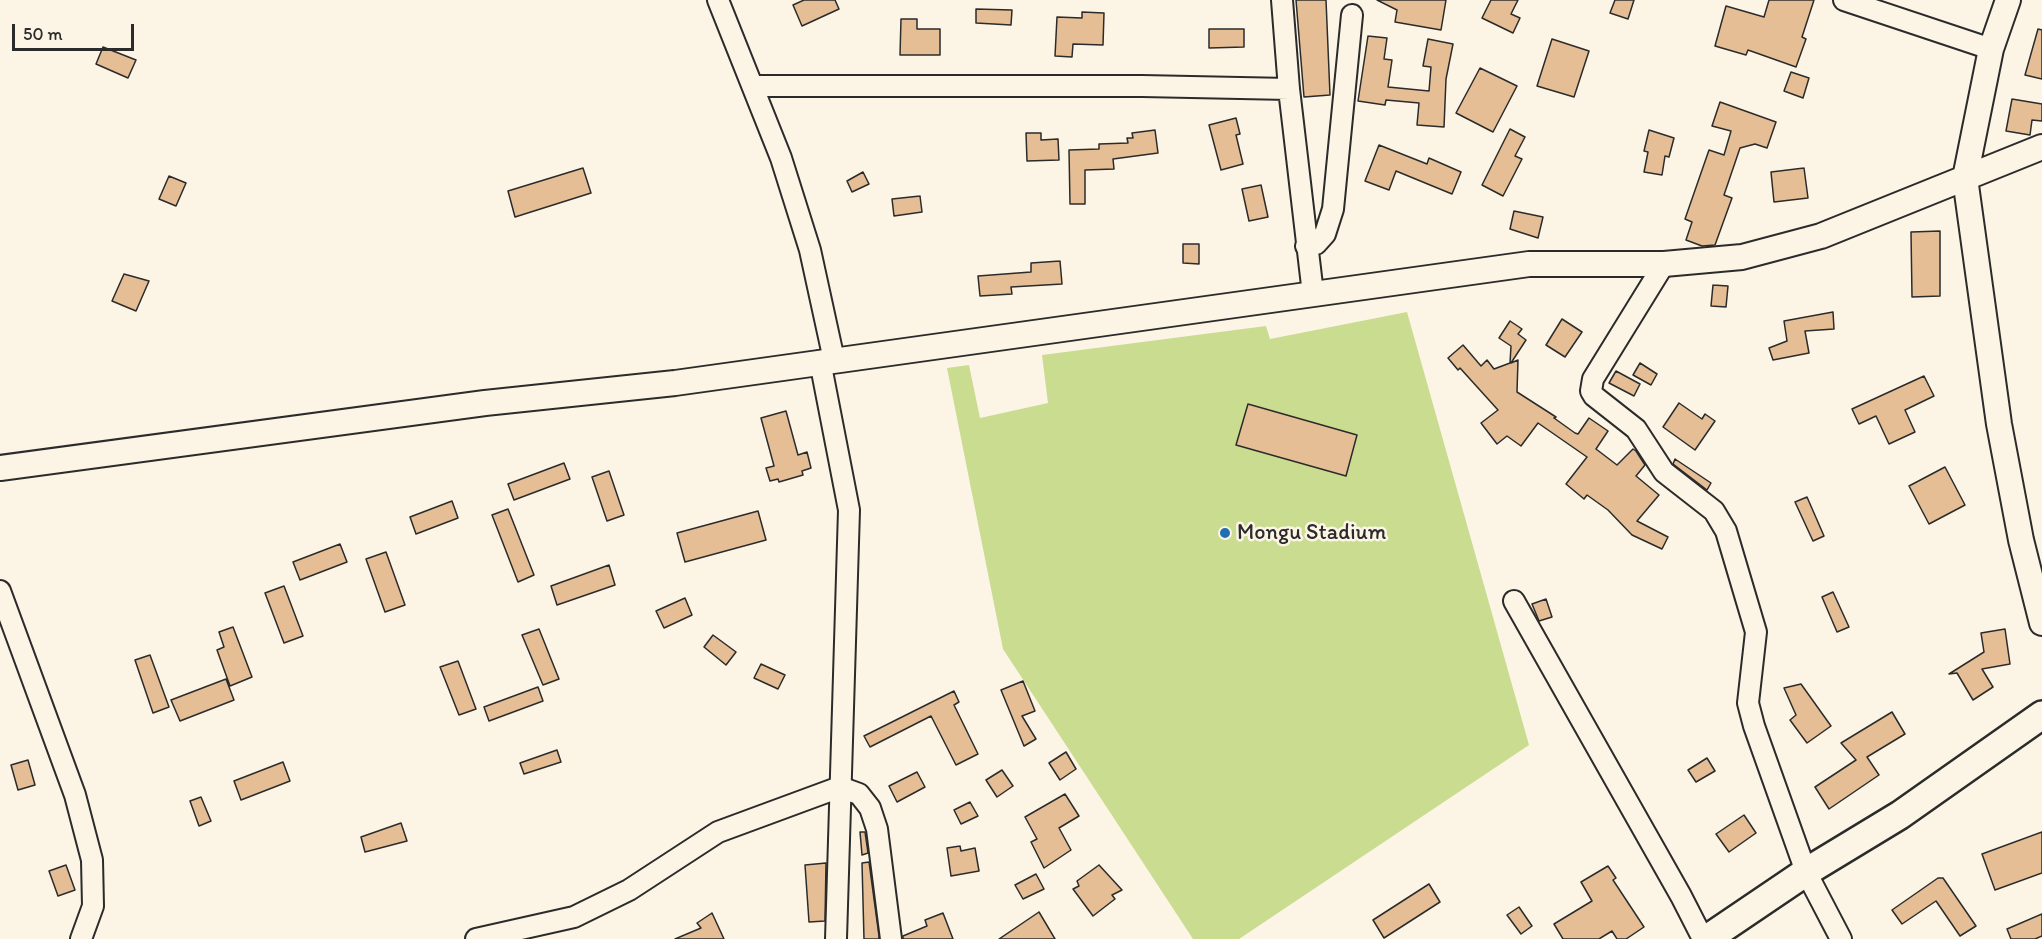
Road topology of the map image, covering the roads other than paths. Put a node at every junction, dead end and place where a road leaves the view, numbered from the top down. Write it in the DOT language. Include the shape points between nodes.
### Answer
graph roads {
  1 [pos="718,0"];
  2 [pos="1282,0"];
  3 [pos="1844,0"];
  4 [pos="2008,0"];
  5 [pos="1352,15"];
  6 [pos="1991,49"];
  7 [pos="753,86"];
  8 [pos="1288,89"];
  9 [pos="2042,147"];
  10 [pos="1965,178"];
  11 [pos="1306,246"];
  12 [pos="1664,264"];
  13 [pos="1313,294"];
  14 [pos="827,361"];
  15 [pos="0,468"];
  16 [pos="0,591"];
  17 [pos="1514,601"];
  18 [pos="2042,623"];
  19 [pos="2042,715"];
  20 [pos="840,787"];
  21 [pos="1806,872"];
  22 [pos="81,939"];
  23 [pos="476,939"];
  24 [pos="836,939"];
  25 [pos="891,939"];
  26 [pos="1705,939"];
  27 [pos="1841,939"];
  1 -- 7 [label="street"];
  2 -- 8 [label="street"];
  3 -- 6 [label="street"];
  4 -- 6 [label="street"];
  5 -- 11 [label="street" via="1333,209 1325,234 1316,244"];
  6 -- 10 [label="street"];
  7 -- 8 [label="street"];
  7 -- 14 [label="street" via="810,250"];
  8 -- 11 [label="street"];
  9 -- 10 [label="street"];
  10 -- 12 [label="street" via="1821,236 1742,257"];
  10 -- 18 [label="street" via="1999,424"];
  11 -- 13 [label="street"];
  12 -- 13 [label="street" via="1529,264"];
  12 -- 21 [label="street" via="1593,379 1592,391 1636,429 1664,472 1714,511 1726,531 1756,632 1749,704"];
  13 -- 14 [label="street"];
  14 -- 15 [label="street"];
  14 -- 20 [label="street" via="849,510"];
  16 -- 22 [label="street" via="75,795 92,860 93,906"];
  17 -- 26 [label="street"];
  19 -- 21 [label="main road" via="1900,814"];
  20 -- 23 [label="street" via="718,832 629,890 574,917"];
  20 -- 24 [label="street"];
  20 -- 25 [label="street" via="858,794 870,808 877,829"];
  21 -- 26 [label="main road"];
  21 -- 27 [label="street"];
}
